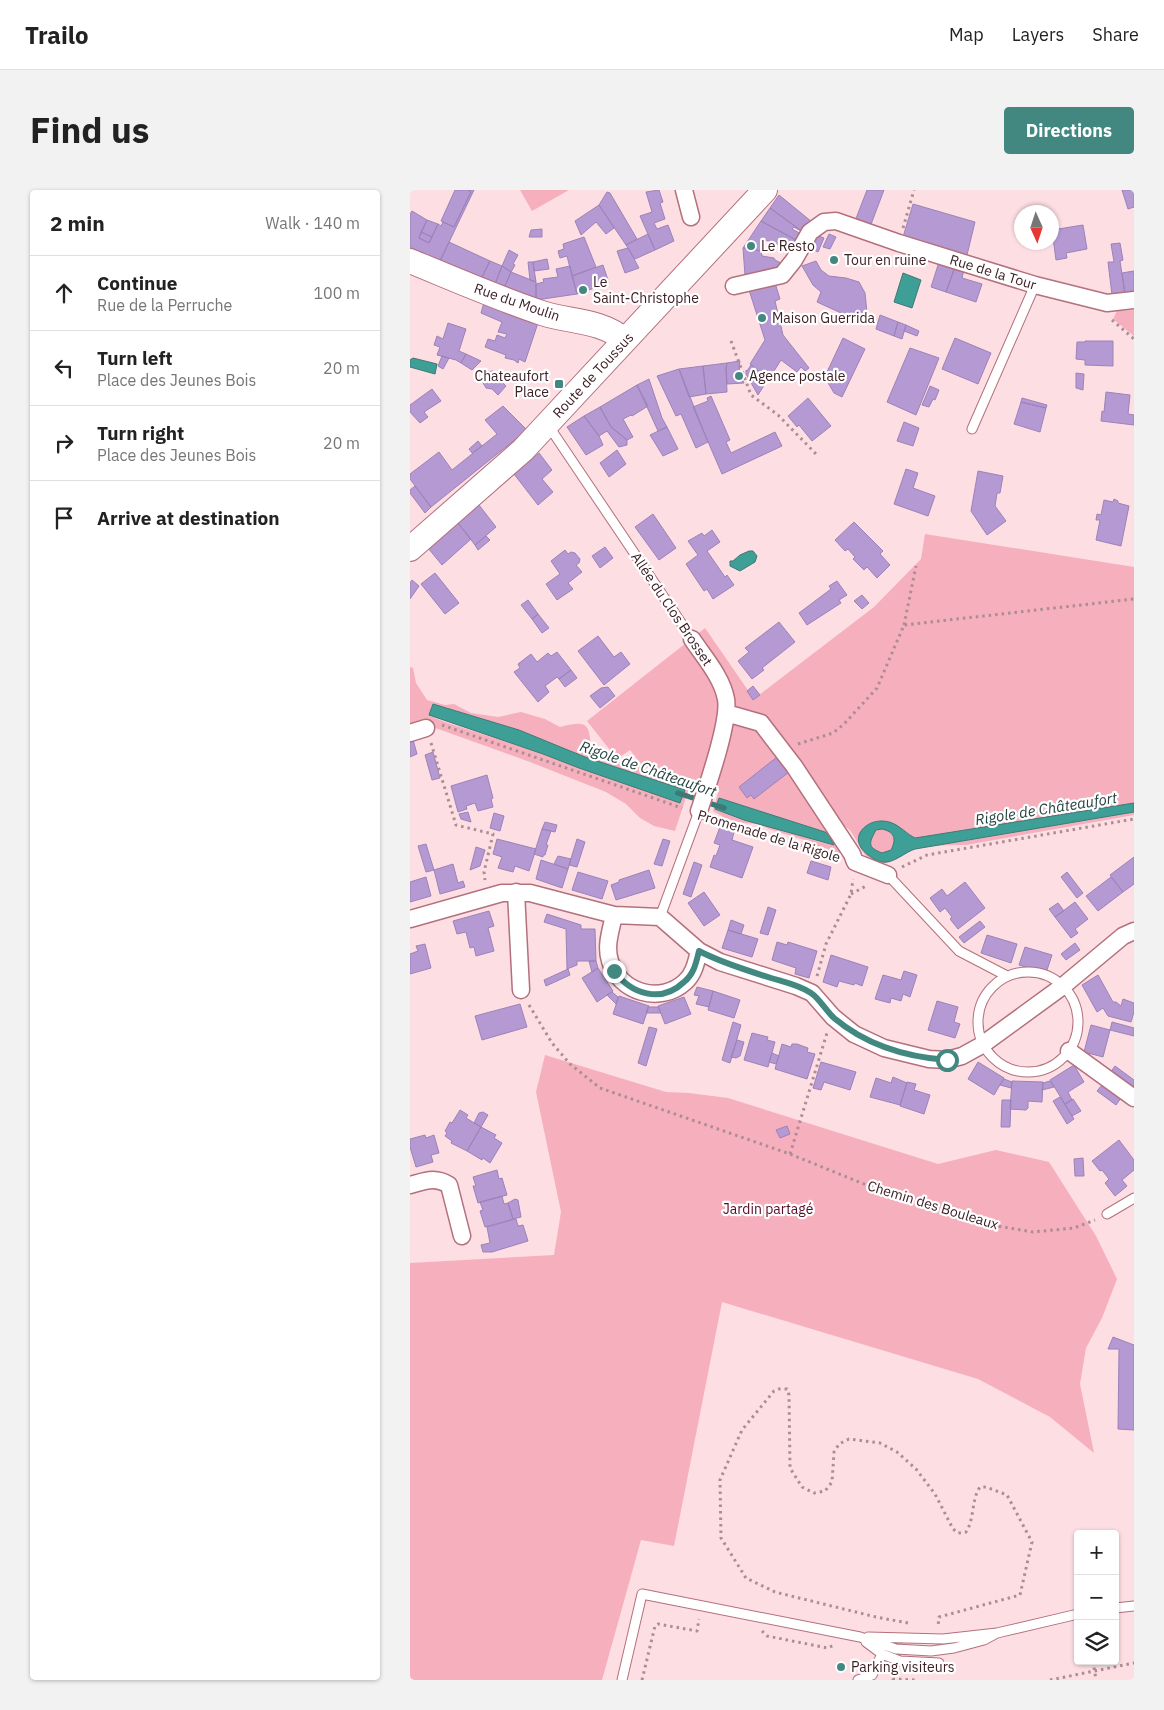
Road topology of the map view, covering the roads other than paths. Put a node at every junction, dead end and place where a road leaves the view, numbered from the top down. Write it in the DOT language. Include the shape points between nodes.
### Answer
graph roads {
  1 [pos="684,190"];
  2 [pos="766,190"];
  3 [pos="692,217"];
  4 [pos="410,261"];
  5 [pos="1035,285"];
  6 [pos="734,286"];
  7 [pos="1134,300"];
  8 [pos="624,340"];
  9 [pos="547,425"];
  10 [pos="972,429"];
  11 [pos="410,549"];
  12 [pos="692,639"];
  13 [pos="726,712"];
  14 [pos="425,723"];
  15 [pos="410,732"];
  16 [pos="699,813"];
  17 [pos="888,875"];
  18 [pos="516,892"];
  19 [pos="614,915"];
  20 [pos="660,917"];
  21 [pos="410,919"];
  22 [pos="1134,930"];
  23 [pos="699,951"];
  24 [pos="1007,976"];
  25 [pos="1063,986"];
  26 [pos="521,990"];
  27 [pos="982,1045"];
  28 [pos="1070,1051"];
  29 [pos="1134,1098"];
  30 [pos="410,1185"];
  31 [pos="1134,1198"];
  32 [pos="1107,1214"];
  33 [pos="462,1236"];
  34 [pos="1134,1606"];
  35 [pos="1119,1608"];
  36 [pos="1074,1615"];
  37 [pos="860,1637"];
  38 [pos="880,1658"];
  39 [pos="939,1663"];
  40 [pos="622,1680"];
  41 [pos="858,1680"];
  1 -- 3 [label="street"];
  2 -- 8 [label="street, Route de Toussus"];
  4 -- 8 [label="street, Rue du Moulin" via="542,313 599,326"];
  5 -- 6 [label="street, Rue de la Tour" via="836,221 824,222 810,232 782,276"];
  5 -- 7 [label="street, Rue de la Tour" via="1107,303"];
  5 -- 10 [label="lane"];
  8 -- 9 [label="street, Route de Toussus"];
  9 -- 11 [label="street, Route de Toussus"];
  9 -- 12 [label="lane, Allée du Clos Brosset"];
  12 -- 13 [label="street, Allée du Clos Brosset" via="717,677 726,699"];
  13 -- 16 [label="street, Allée du Clos Brosset"];
  13 -- 17 [label="street, Promenade de la Rigole" via="761,723 853,858"];
  14 -- 15 [label="street"];
  16 -- 20 [label="lane, Allée du Clos Brosset"];
  17 -- 24 [label="lane" via="960,951"];
  18 -- 19 [label="street"];
  18 -- 21 [label="street" via="489,896"];
  18 -- 26 [label="street"];
  19 -- 20 [label="street"];
  19 -- 23 [label="street" via="609,960 620,979 633,989 654,994 679,986 695,968"];
  20 -- 23 [label="street"];
  22 -- 25 [label="street"];
  23 -- 27 [label="street" via="720,962 812,993 832,1017 854,1034 884,1048 947,1060"];
  24 -- 25 [label="lane" via="1036,972"];
  24 -- 27 [label="lane" via="989,990 978,1010"];
  25 -- 27 [label="street"];
  25 -- 28 [label="lane" via="1077,1010 1076,1038"];
  27 -- 28 [label="lane" via="991,1057 1017,1072 1032,1073 1046,1069"];
  28 -- 29 [label="street"];
  30 -- 33 [label="street" via="431,1179 449,1185"];
  31 -- 32 [label="lane"];
  34 -- 35 [label="lane"];
  36 -- 37 [label="lane" via="997,1633 937,1640"];
  37 -- 38 [label="lane"];
  37 -- 40 [label="lane" via="642,1594"];
  38 -- 39 [label="lane"];
  38 -- 41 [label="lane" via="872,1675"];
}
